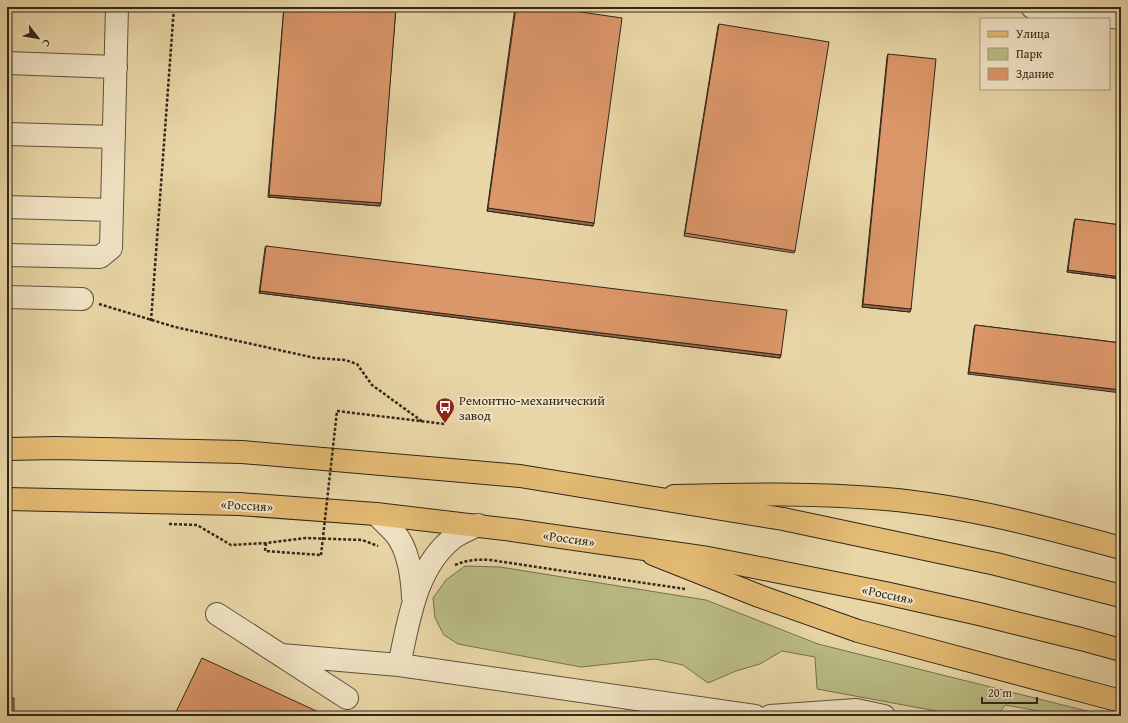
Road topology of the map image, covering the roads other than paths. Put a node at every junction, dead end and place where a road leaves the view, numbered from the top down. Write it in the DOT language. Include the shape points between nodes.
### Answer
graph roads {
  1 [pos="117,7"];
  2 [pos="1032,7"];
  3 [pos="1121,18"];
  4 [pos="7,63"];
  5 [pos="116,67"];
  6 [pos="7,134"];
  7 [pos="114,137"];
  8 [pos="7,207"];
  9 [pos="112,210"];
  10 [pos="7,255"];
  11 [pos="7,297"];
  12 [pos="82,299"];
  13 [pos="7,449"];
  14 [pos="646,496"];
  15 [pos="7,499"];
  16 [pos="376,514"];
  17 [pos="478,525"];
  18 [pos="637,548"];
  19 [pos="1121,548"];
  20 [pos="1121,596"];
  21 [pos="413,604"];
  22 [pos="217,614"];
  23 [pos="1121,650"];
  24 [pos="281,655"];
  25 [pos="399,665"];
  26 [pos="347,698"];
  27 [pos="1121,701"];
  28 [pos="806,715"];
  29 [pos="755,716"];
  30 [pos="770,716"];
  31 [pos="884,716"];
  1 -- 5 [label="lane"];
  2 -- 3 [label="lane"];
  4 -- 5 [label="lane"];
  5 -- 7 [label="lane"];
  6 -- 7 [label="lane"];
  7 -- 9 [label="lane"];
  8 -- 9 [label="lane"];
  9 -- 10 [label="lane" via="111,248 100,257"];
  11 -- 12 [label="lane"];
  13 -- 14 [label="main road" via="242,452 520,476"];
  14 -- 19 [label="main road" via="752,494 888,500 985,514"];
  14 -- 20 [label="main road" via="783,519 996,564"];
  15 -- 16 [label="main road, «Россия»" via="239,504"];
  16 -- 17 [label="main road, «Россия»"];
  16 -- 21 [label="lane" via="395,533 405,550 411,568"];
  17 -- 18 [label="main road, «Россия»"];
  17 -- 21 [label="lane" via="454,537 439,551 425,572"];
  18 -- 23 [label="main road, «Россия»" via="708,558 885,593"];
  18 -- 27 [label="main road" via="759,596 858,631"];
  21 -- 25 [label="lane"];
  22 -- 24 [label="lane"];
  24 -- 25 [label="lane"];
  24 -- 26 [label="lane"];
  25 -- 29 [label="lane"];
  28 -- 30 [label="lane"];
  28 -- 31 [label="lane" via="856,710"];
}
